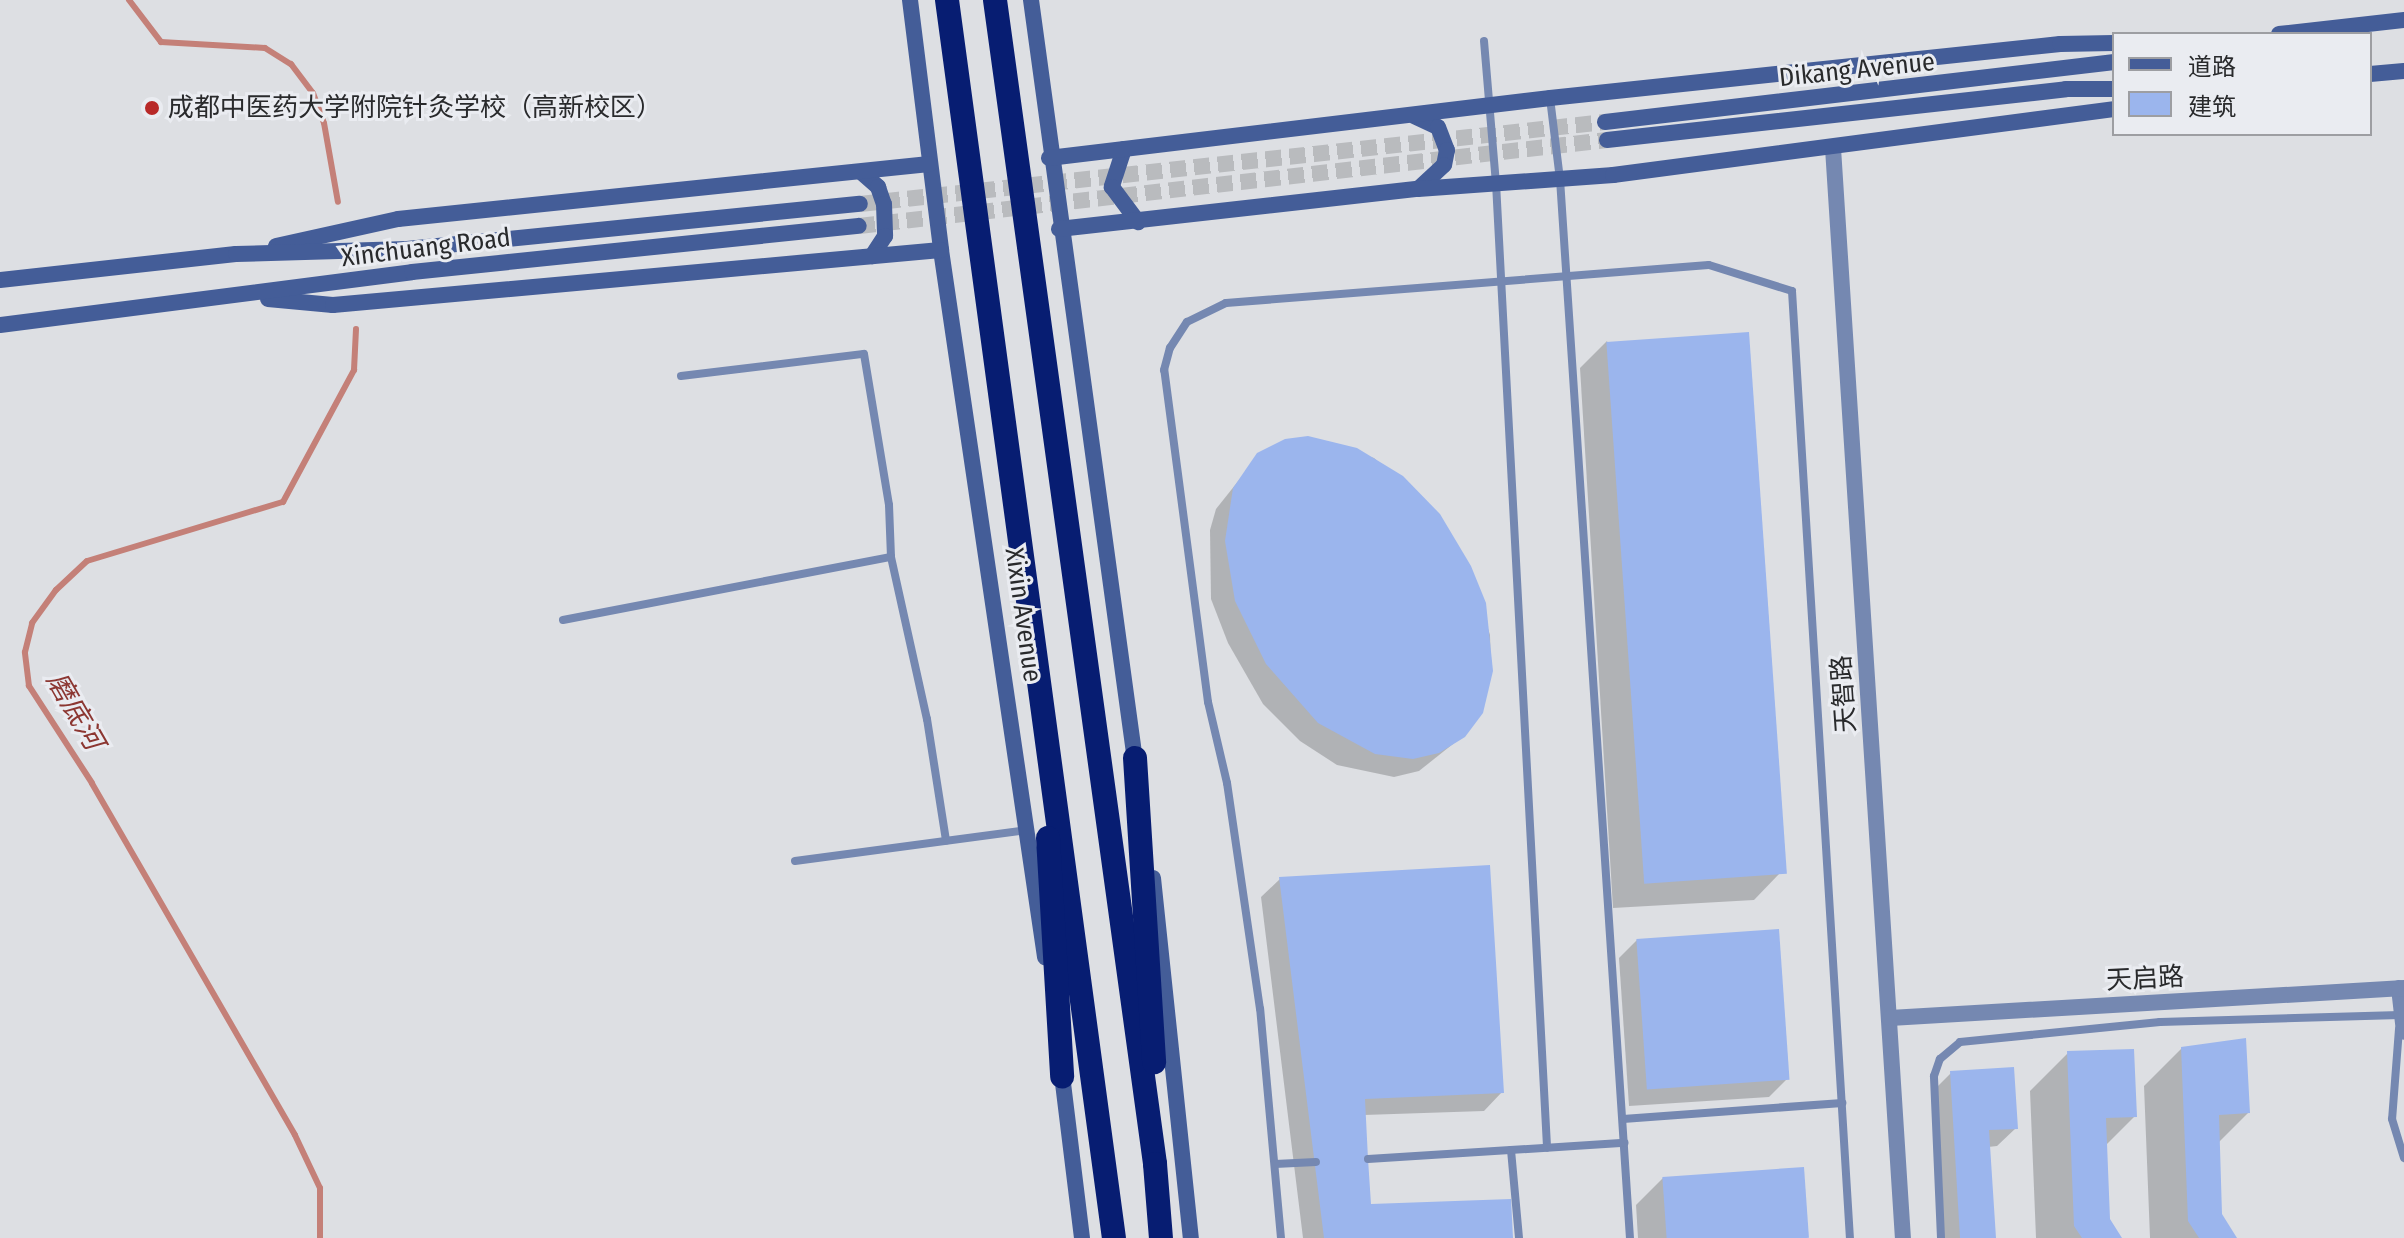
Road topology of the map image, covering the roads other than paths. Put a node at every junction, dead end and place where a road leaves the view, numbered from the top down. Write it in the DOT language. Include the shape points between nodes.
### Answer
graph roads {
  1 [pos="910,0"];
  2 [pos="947,0"];
  3 [pos="995,0"];
  4 [pos="1031,0"];
  5 [pos="2404,20"];
  6 [pos="2297,32"];
  7 [pos="1484,41"];
  8 [pos="2112,43"];
  9 [pos="2112,62"];
  10 [pos="2404,71"];
  11 [pos="2372,74"];
  12 [pos="2112,89"];
  13 [pos="1550,98"];
  14 [pos="1490,106"];
  15 [pos="2112,109"];
  16 [pos="1412,115"];
  17 [pos="1605,122"];
  18 [pos="1607,140"];
  19 [pos="1833,148"];
  20 [pos="1124,149"];
  21 [pos="1049,158"];
  22 [pos="929,164"];
  23 [pos="861,172"];
  24 [pos="1560,179"];
  25 [pos="1496,183"];
  26 [pos="1418,189"];
  27 [pos="860,204"];
  28 [pos="1138,222"];
  29 [pos="859,226"];
  30 [pos="1059,229"];
  31 [pos="941,250"];
  32 [pos="236,254"];
  33 [pos="872,256"];
  34 [pos="1567,276"];
  35 [pos="0,280"];
  36 [pos="1502,281"];
  37 [pos="242,297"];
  38 [pos="0,325"];
  39 [pos="681,376"];
  40 [pos="891,557"];
  41 [pos="563,620"];
  42 [pos="1038,652"];
  43 [pos="1135,758"];
  44 [pos="1026,830"];
  45 [pos="946,841"];
  46 [pos="795,861"];
  47 [pos="2401,988"];
  48 [pos="2400,1011"];
  49 [pos="1890,1018"];
  50 [pos="2404,1032"];
  51 [pos="1062,1077"];
  52 [pos="1842,1103"];
  53 [pos="1623,1119"];
  54 [pos="1625,1143"];
  55 [pos="1547,1148"];
  56 [pos="1511,1150"];
  57 [pos="2404,1158"];
  58 [pos="1368,1159"];
  59 [pos="1316,1162"];
  60 [pos="1155,1164"];
  61 [pos="1275,1164"];
  62 [pos="1082,1238"];
  63 [pos="1114,1238"];
  64 [pos="1161,1238"];
  65 [pos="1191,1238"];
  66 [pos="1281,1238"];
  67 [pos="1519,1238"];
  68 [pos="1630,1238"];
  69 [pos="1850,1238"];
  70 [pos="1903,1238"];
  71 [pos="1941,1238"];
  1 -- 22 [label="main road, Xixin Avenue"];
  2 -- 42 [label="highway, Xixin Avenue"];
  3 -- 60 [label="highway"];
  4 -- 21 [label="main road"];
  5 -- 6 [label="main road"];
  7 -- 14 [label="lane"];
  8 -- 13 [label="main road" via="2060,44"];
  9 -- 17 [label="main road, Dikang Avenue"];
  10 -- 11 [label="main road"];
  12 -- 18 [label="main road, Dikang Avenue" via="2066,89"];
  13 -- 14 [label="main road"];
  13 -- 24 [label="lane"];
  14 -- 16 [label="main road"];
  14 -- 25 [label="lane"];
  15 -- 19 [label="main road"];
  16 -- 20 [label="main road"];
  16 -- 26 [label="main road" via="1438,127 1447,150 1444,165"];
  19 -- 24 [label="main road"];
  19 -- 49 [label="street, 天智路"];
  20 -- 21 [label="main road"];
  20 -- 28 [label="main road" via="1112,187"];
  21 -- 30 [label="main road"];
  22 -- 23 [label="main road"];
  22 -- 31 [label="main road, Xixin Avenue"];
  23 -- 32 [label="main road" via="398,219"];
  23 -- 33 [label="main road" via="878,187 884,204 885,236"];
  24 -- 25 [label="main road"];
  24 -- 34 [label="lane"];
  25 -- 26 [label="main road"];
  25 -- 36 [label="lane"];
  26 -- 28 [label="main road"];
  27 -- 32 [label="main road, Xinchuang Road" via="407,249"];
  28 -- 30 [label="main road"];
  29 -- 37 [label="main road, Xinchuang Road" via="412,272"];
  30 -- 43 [label="main road"];
  31 -- 33 [label="main road"];
  31 -- 44 [label="main road, Xixin Avenue"];
  32 -- 35 [label="main road, Xinchuang Road"];
  33 -- 37 [label="main road" via="333,305"];
  34 -- 36 [label="lane"];
  34 -- 52 [label="lane" via="1709,265 1792,291"];
  34 -- 53 [label="lane"];
  36 -- 55 [label="lane"];
  36 -- 61 [label="lane" via="1226,303 1187,322 1170,348 1166,386 1208,702 1227,783 1260,1009"];
  37 -- 38 [label="main road, Xinchuang Road"];
  39 -- 40 [label="lane" via="864,354 889,505"];
  40 -- 41 [label="lane"];
  40 -- 45 [label="lane" via="927,719"];
  42 -- 51 [label="highway"];
  42 -- 63 [label="highway, Xixin Avenue"];
  43 -- 60 [label="highway" via="1139,878 1153,1012"];
  43 -- 65 [label="main road" via="1159,925"];
  44 -- 45 [label="lane"];
  44 -- 51 [label="main road, Xixin Avenue"];
  45 -- 46 [label="lane"];
  47 -- 48 [label="street"];
  47 -- 49 [label="street, 天启路"];
  48 -- 50 [label="street"];
  48 -- 57 [label="lane" via="2392,1119"];
  48 -- 71 [label="lane" via="2160,1022 1960,1042 1940,1059 1934,1076"];
  49 -- 70 [label="street, 天智路"];
  51 -- 62 [label="main road, Xixin Avenue"];
  52 -- 53 [label="lane"];
  52 -- 69 [label="lane"];
  53 -- 54 [label="lane"];
  54 -- 55 [label="lane"];
  54 -- 68 [label="lane"];
  55 -- 56 [label="lane"];
  56 -- 58 [label="lane"];
  56 -- 67 [label="lane"];
  59 -- 61 [label="lane"];
  60 -- 64 [label="highway"];
  61 -- 66 [label="lane"];
}
